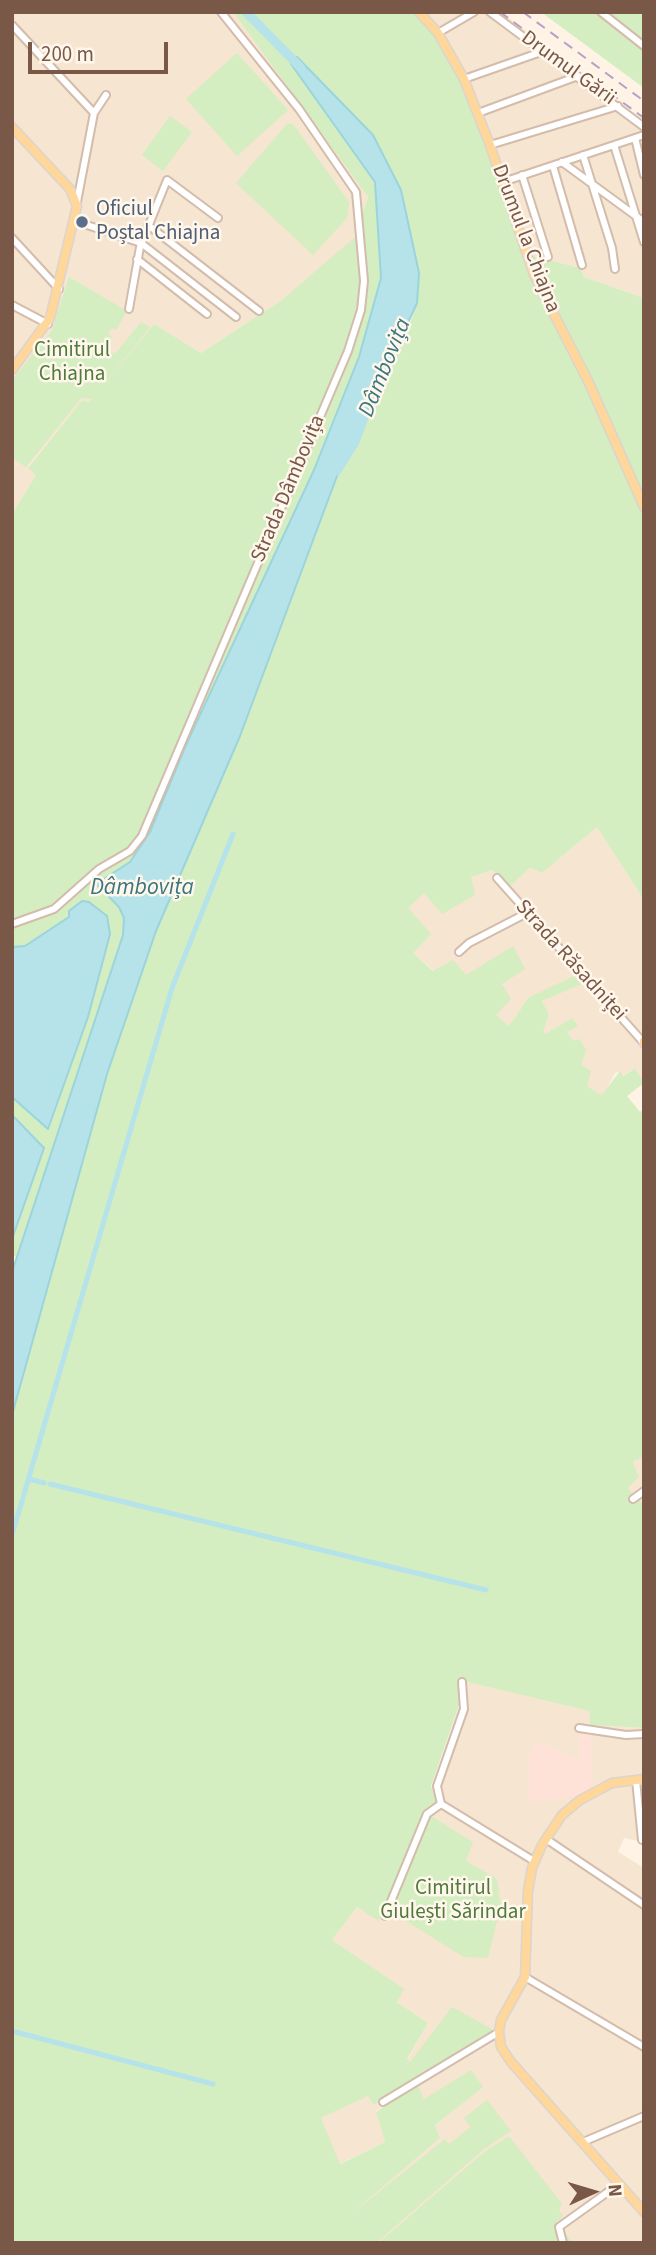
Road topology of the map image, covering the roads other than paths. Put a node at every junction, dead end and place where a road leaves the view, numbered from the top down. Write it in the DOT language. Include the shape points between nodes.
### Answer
graph roads {
  1 [pos="221,12"];
  2 [pos="419,12"];
  3 [pos="474,12"];
  4 [pos="490,12"];
  5 [pos="601,12"];
  6 [pos="12,25"];
  7 [pos="438,33"];
  8 [pos="644,46"];
  9 [pos="544,51"];
  10 [pos="578,76"];
  11 [pos="464,79"];
  12 [pos="106,94"];
  13 [pos="618,106"];
  14 [pos="94,113"];
  15 [pos="478,113"];
  16 [pos="12,127"];
  17 [pos="644,127"];
  18 [pos="644,135"];
  19 [pos="635,138"];
  20 [pos="490,145"];
  21 [pos="614,145"];
  22 [pos="583,155"];
  23 [pos="562,162"];
  24 [pos="553,166"];
  25 [pos="522,175"];
  26 [pos="644,175"];
  27 [pos="503,182"];
  28 [pos="591,184"];
  29 [pos="75,197"];
  30 [pos="636,217"];
  31 [pos="218,218"];
  32 [pos="75,222"];
  33 [pos="644,222"];
  34 [pos="148,225"];
  35 [pos="12,238"];
  36 [pos="644,242"];
  37 [pos="141,243"];
  38 [pos="548,257"];
  39 [pos="137,260"];
  40 [pos="582,265"];
  41 [pos="615,269"];
  42 [pos="59,289"];
  43 [pos="12,305"];
  44 [pos="129,309"];
  45 [pos="259,311"];
  46 [pos="207,314"];
  47 [pos="236,317"];
  48 [pos="48,324"];
  49 [pos="12,370"];
  50 [pos="644,507"];
  51 [pos="497,878"];
  52 [pos="527,913"];
  53 [pos="12,924"];
  54 [pos="459,952"];
  55 [pos="644,1042"];
  56 [pos="644,1491"];
  57 [pos="633,1499"];
  58 [pos="462,1682"];
  59 [pos="579,1728"];
  60 [pos="644,1734"];
  61 [pos="640,1779"];
  62 [pos="441,1804"];
  63 [pos="546,1839"];
  64 [pos="642,1840"];
  65 [pos="534,1861"];
  66 [pos="644,1905"];
  67 [pos="385,1916"];
  68 [pos="525,1978"];
  69 [pos="499,2032"];
  70 [pos="644,2047"];
  71 [pos="383,2102"];
  72 [pos="644,2116"];
  73 [pos="583,2141"];
  74 [pos="619,2183"];
  75 [pos="644,2212"];
  76 [pos="563,2243"];
  1 -- 53 [label="street, Strada Dâmbovița" via="305,116 356,192 364,281 361,310 348,351 142,836 130,851 99,869 54,909"];
  2 -- 7 [label="main road, Drumul la Chiajna"];
  3 -- 7 [label="street"];
  4 -- 9 [label="street, Drumul Gării"];
  5 -- 8 [label="street"];
  6 -- 14 [label="street"];
  7 -- 11 [label="main road, Drumul la Chiajna"];
  9 -- 10 [label="street, Drumul Gării"];
  9 -- 11 [label="street"];
  10 -- 13 [label="street, Drumul Gării"];
  10 -- 15 [label="street"];
  11 -- 15 [label="main road, Drumul la Chiajna"];
  12 -- 14 [label="street"];
  13 -- 17 [label="street, Drumul Gării"];
  13 -- 20 [label="street"];
  14 -- 29 [label="street"];
  15 -- 20 [label="main road, Drumul la Chiajna"];
  16 -- 29 [label="main road"];
  18 -- 19 [label="street"];
  19 -- 21 [label="street"];
  19 -- 26 [label="street"];
  20 -- 27 [label="main road, Drumul la Chiajna"];
  21 -- 22 [label="street"];
  21 -- 30 [label="street"];
  22 -- 23 [label="street"];
  22 -- 28 [label="street"];
  23 -- 24 [label="street"];
  23 -- 28 [label="street"];
  24 -- 25 [label="street"];
  24 -- 40 [label="street"];
  25 -- 27 [label="street"];
  25 -- 38 [label="street"];
  27 -- 50 [label="main road, Drumul la Chiajna" via="547,305 589,383"];
  28 -- 30 [label="street"];
  28 -- 41 [label="street"];
  29 -- 32 [label="main road"];
  30 -- 33 [label="street"];
  30 -- 36 [label="street"];
  31 -- 34 [label="street" via="167,180"];
  32 -- 37 [label="street"];
  32 -- 42 [label="main road"];
  34 -- 37 [label="street"];
  34 -- 45 [label="street"];
  35 -- 42 [label="street"];
  37 -- 39 [label="street"];
  37 -- 47 [label="street"];
  39 -- 44 [label="street"];
  39 -- 46 [label="street"];
  42 -- 48 [label="main road"];
  43 -- 48 [label="street"];
  48 -- 49 [label="main road"];
  51 -- 52 [label="street, Strada Răsadniței"];
  52 -- 54 [label="street"];
  52 -- 55 [label="street, Strada Răsadniței"];
  56 -- 57 [label="street"];
  58 -- 62 [label="street" via="464,1709 437,1786"];
  59 -- 60 [label="street"];
  61 -- 63 [label="main road" via="612,1783 580,1800 562,1815"];
  61 -- 64 [label="street"];
  62 -- 65 [label="street"];
  62 -- 67 [label="street" via="427,1814"];
  63 -- 65 [label="main road"];
  63 -- 66 [label="street"];
  65 -- 68 [label="main road" via="528,1891"];
  68 -- 69 [label="main road"];
  68 -- 70 [label="street"];
  69 -- 71 [label="street"];
  69 -- 73 [label="main road" via="501,2047 511,2062"];
  72 -- 73 [label="street"];
  73 -- 74 [label="main road"];
  74 -- 75 [label="main road"];
  74 -- 76 [label="street" via="559,2227"];
}
